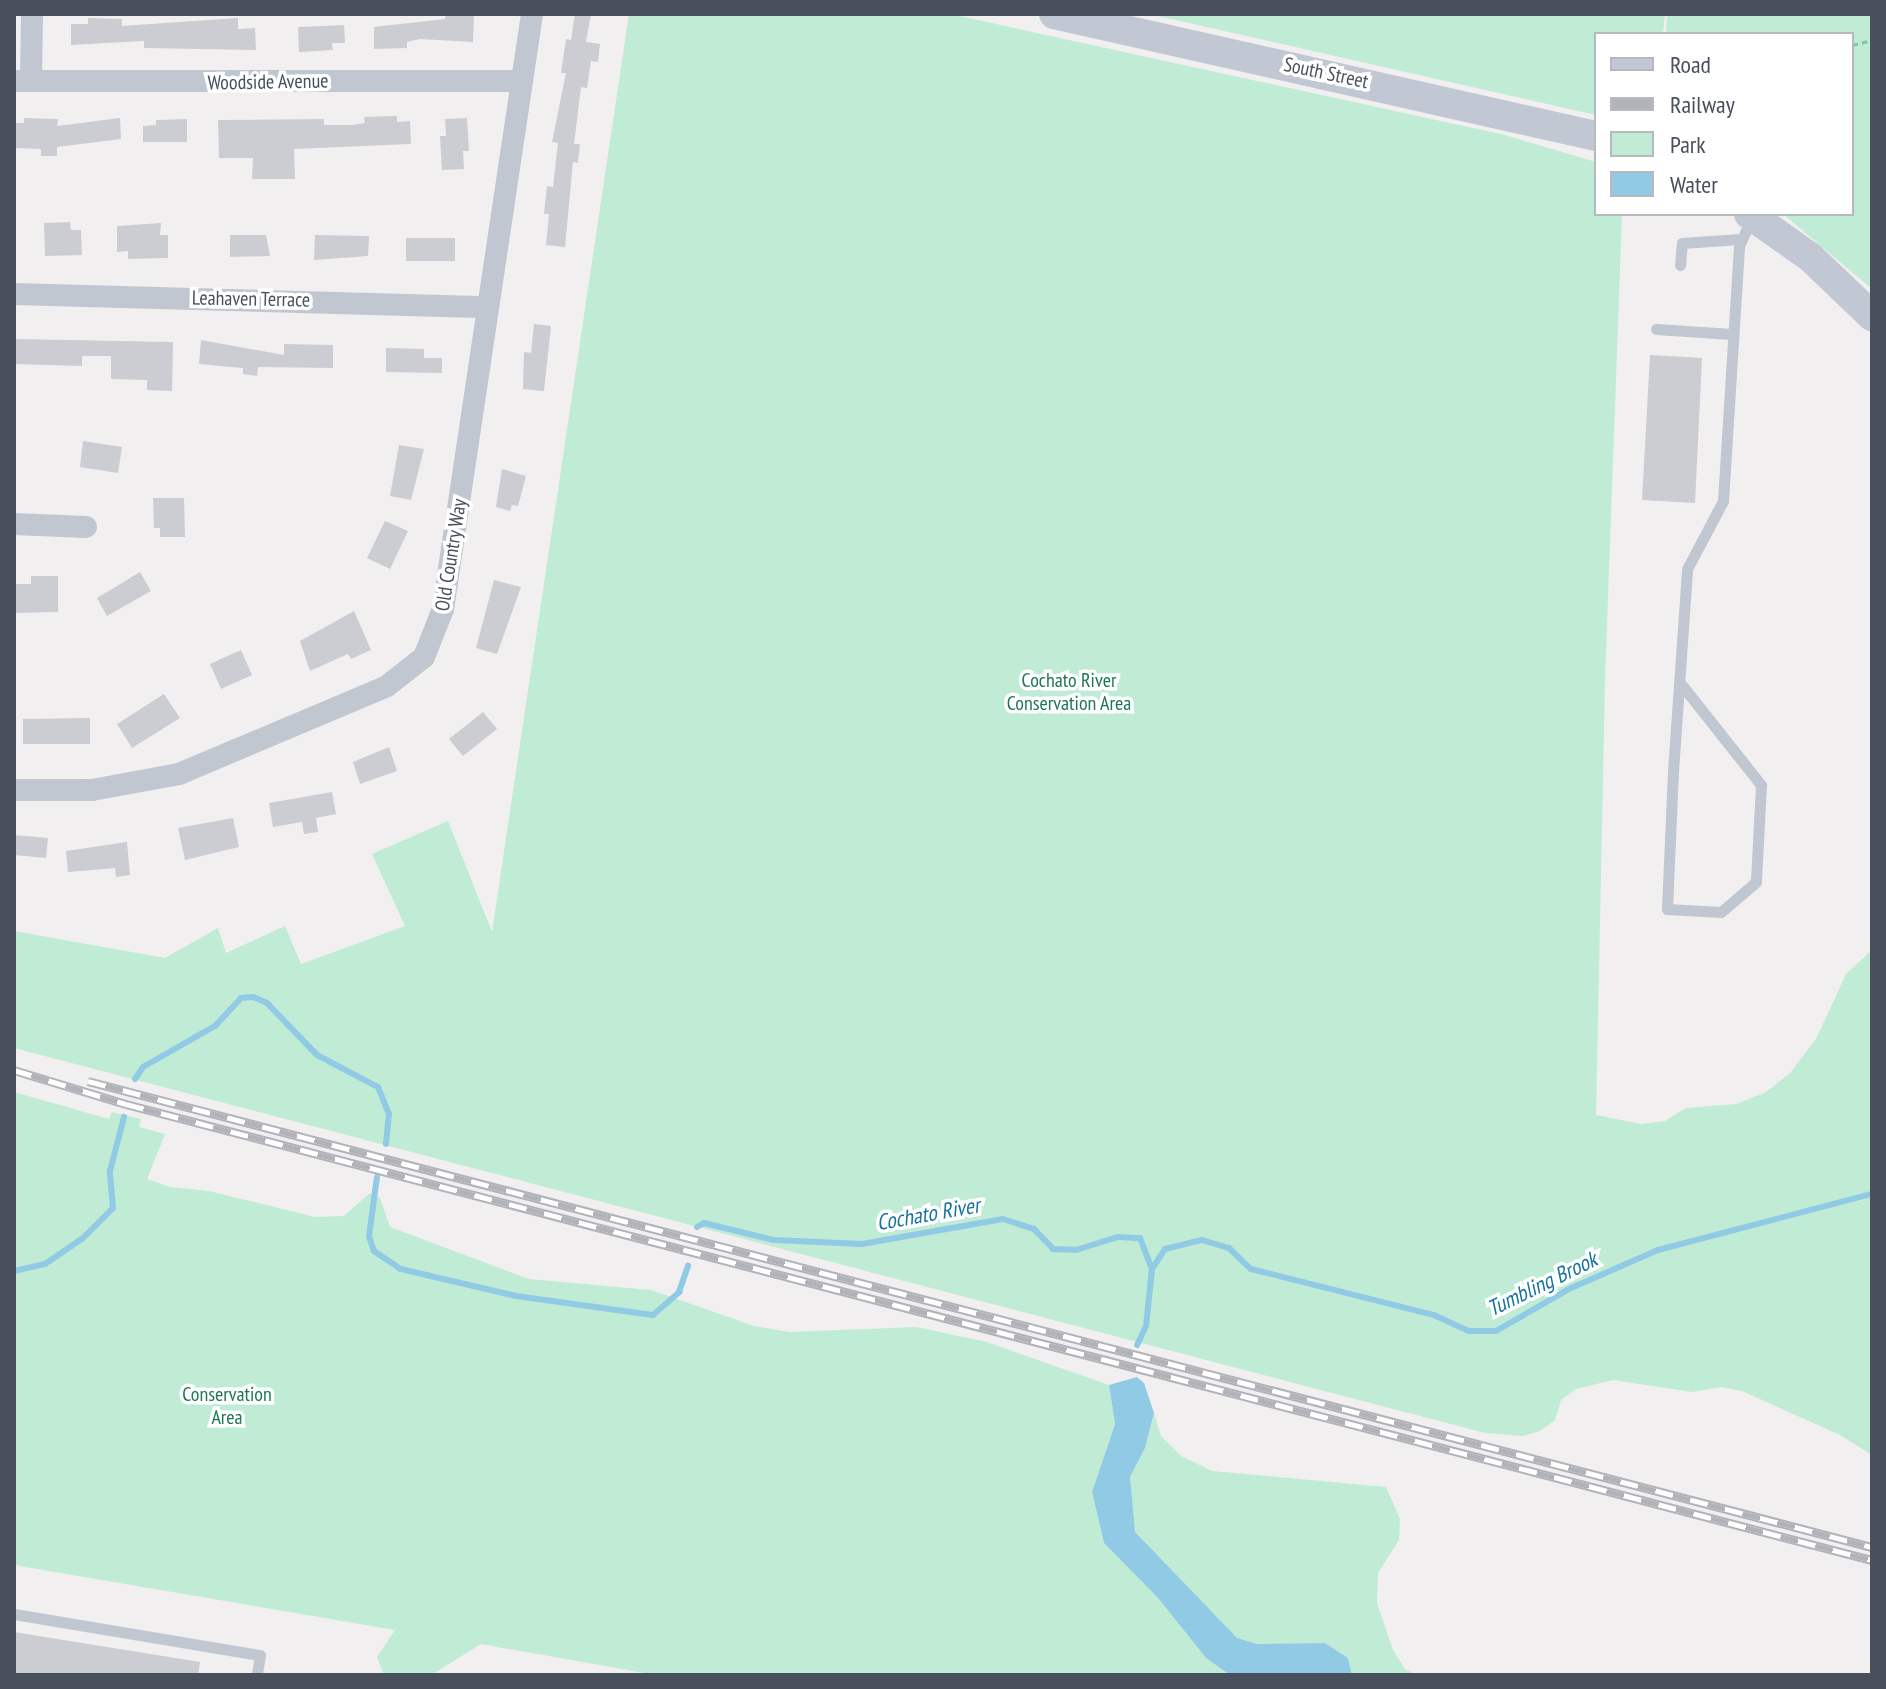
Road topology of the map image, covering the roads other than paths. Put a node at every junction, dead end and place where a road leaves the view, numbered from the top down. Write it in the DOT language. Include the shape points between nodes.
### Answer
graph roads {
  1 [pos="32,14"];
  2 [pos="532,14"];
  3 [pos="1054,14"];
  4 [pos="23,81"];
  5 [pos="522,81"];
  6 [pos="1594,136"];
  7 [pos="1747,223"];
  8 [pos="1680,265"];
  9 [pos="14,294"];
  10 [pos="488,307"];
  11 [pos="1872,316"];
  12 [pos="1656,329"];
  13 [pos="1732,334"];
  14 [pos="14,524"];
  15 [pos="86,527"];
  16 [pos="1681,684"];
  17 [pos="14,790"];
  18 [pos="14,1614"];
  19 [pos="257,1675"];
  1 -- 4 [label="street"];
  2 -- 5 [label="street, Old Country Way"];
  3 -- 6 [label="main road, South Street"];
  4 -- 5 [label="street, Woodside Avenue"];
  5 -- 10 [label="street, Old Country Way"];
  7 -- 8 [label="lane" via="1682,243"];
  7 -- 11 [label="main road" via="1810,257"];
  7 -- 13 [label="lane"];
  9 -- 10 [label="street, Leahaven Terrace"];
  10 -- 17 [label="street, Old Country Way" via="443,609 431,647 417,666 398,681 165,778 92,790"];
  12 -- 13 [label="lane"];
  13 -- 16 [label="lane" via="1723,501 1687,569"];
  14 -- 15 [label="street"];
  16 -- 16 [label="lane" via="1667,909 1721,912 1756,882 1761,785"];
  18 -- 19 [label="lane" via="260,1655"];
}
